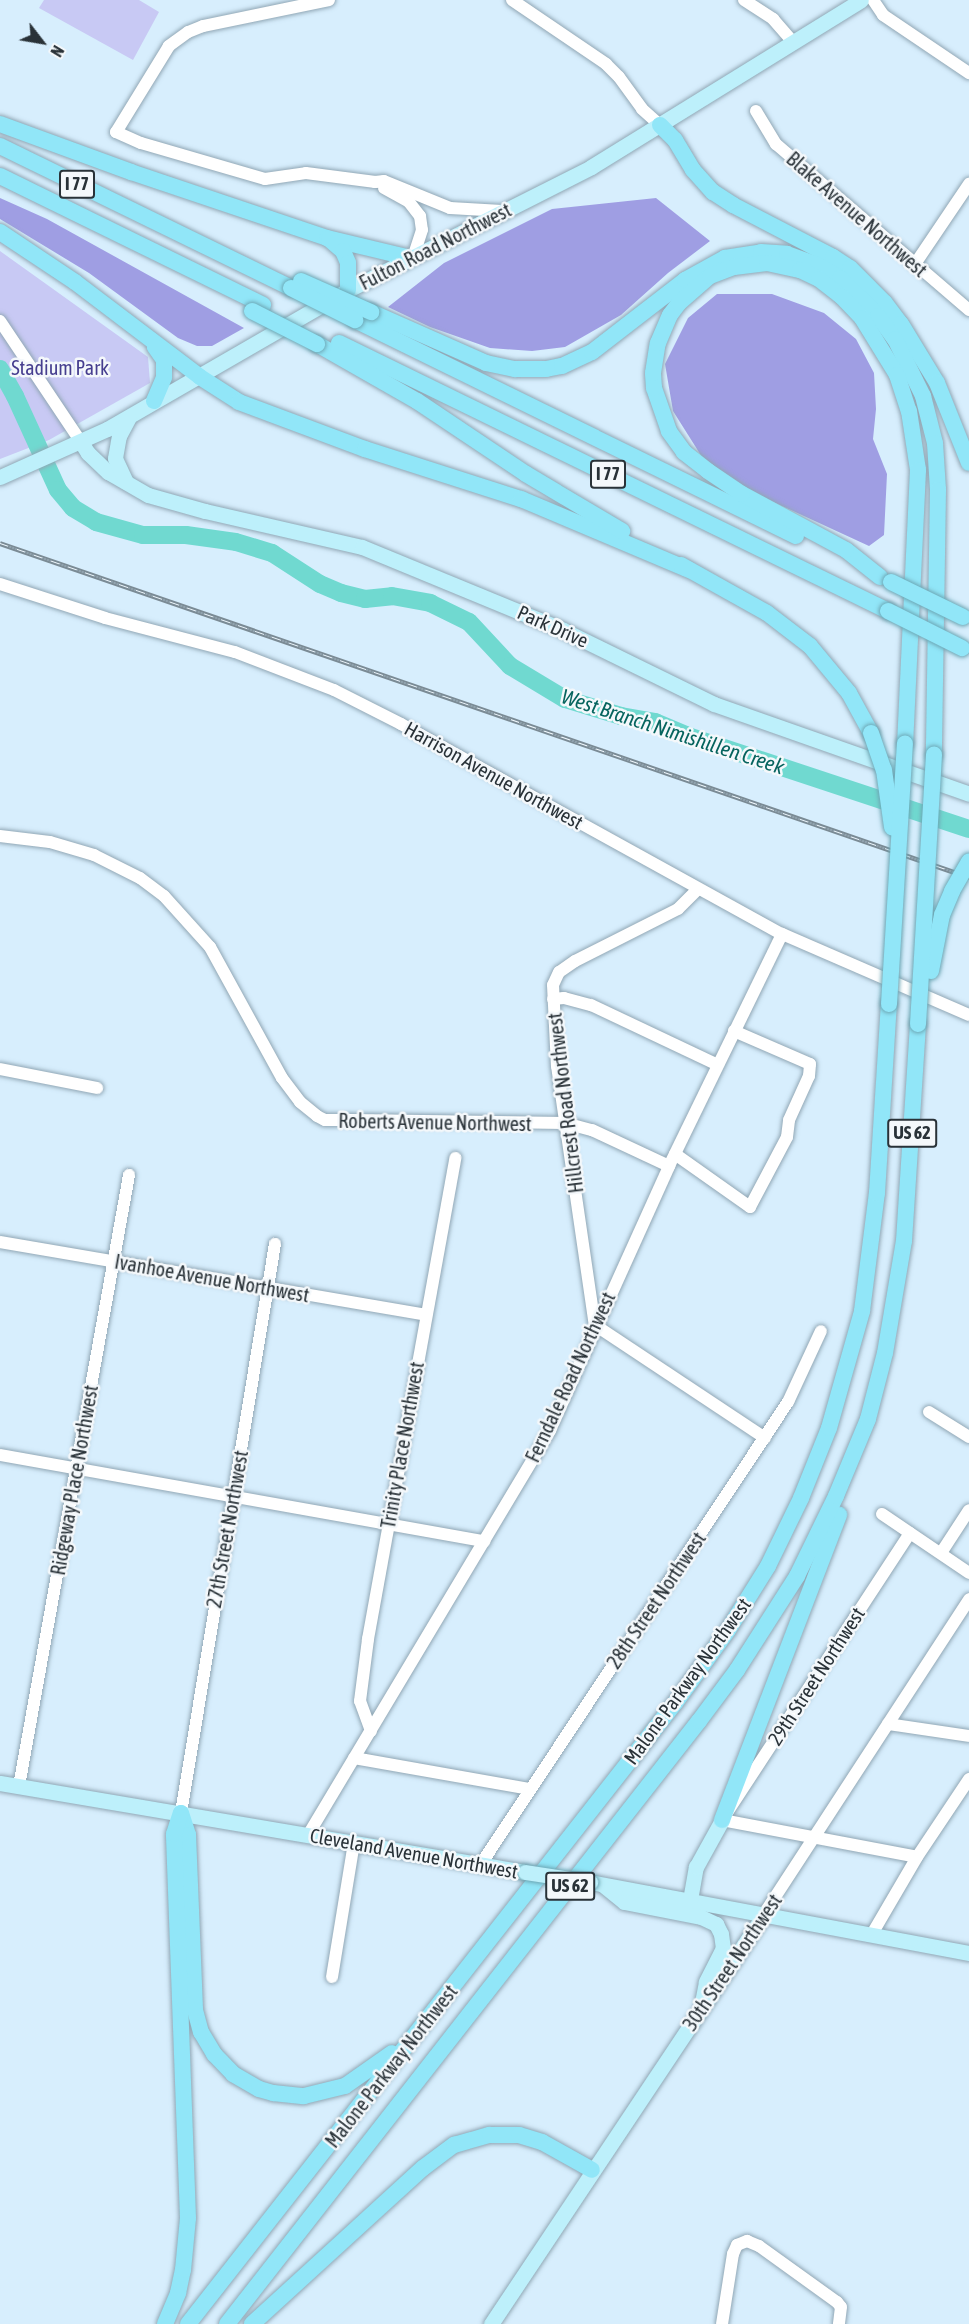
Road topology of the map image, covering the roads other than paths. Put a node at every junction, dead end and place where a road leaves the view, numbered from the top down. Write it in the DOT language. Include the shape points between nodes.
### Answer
graph roads {
  1 [pos="329,0"];
  2 [pos="512,0"];
  3 [pos="744,0"];
  4 [pos="861,0"];
  5 [pos="873,0"];
  6 [pos="793,42"];
  7 [pos="969,73"];
  8 [pos="756,111"];
  9 [pos="0,124"];
  10 [pos="660,125"];
  11 [pos="0,146"];
  12 [pos="0,176"];
  13 [pos="375,182"];
  14 [pos="969,184"];
  15 [pos="424,198"];
  16 [pos="417,209"];
  17 [pos="502,211"];
  18 [pos="0,232"];
  19 [pos="327,238"];
  20 [pos="411,257"];
  21 [pos="915,264"];
  22 [pos="296,285"];
  23 [pos="348,290"];
  24 [pos="969,310"];
  25 [pos="0,321"];
  26 [pos="149,339"];
  27 [pos="322,340"];
  28 [pos="921,357"];
  29 [pos="200,377"];
  30 [pos="154,401"];
  31 [pos="129,417"];
  32 [pos="76,445"];
  33 [pos="969,463"];
  34 [pos="0,477"];
  35 [pos="128,485"];
  36 [pos="689,570"];
  37 [pos="885,580"];
  38 [pos="0,584"];
  39 [pos="966,618"];
  40 [pos="966,649"];
  41 [pos="936,697"];
  42 [pos="969,794"];
  43 [pos="0,836"];
  44 [pos="969,862"];
  45 [pos="698,889"];
  46 [pos="894,912"];
  47 [pos="782,934"];
  48 [pos="553,999"];
  49 [pos="969,1015"];
  50 [pos="923,1025"];
  51 [pos="734,1031"];
  52 [pos="718,1065"];
  53 [pos="0,1069"];
  54 [pos="97,1088"];
  55 [pos="565,1123"];
  56 [pos="675,1154"];
  57 [pos="455,1158"];
  58 [pos="669,1166"];
  59 [pos="129,1174"];
  60 [pos="0,1242"];
  61 [pos="275,1244"];
  62 [pos="114,1261"];
  63 [pos="269,1288"];
  64 [pos="425,1315"];
  65 [pos="595,1325"];
  66 [pos="821,1331"];
  67 [pos="929,1412"];
  68 [pos="868,1419"];
  69 [pos="765,1437"];
  70 [pos="969,1437"];
  71 [pos="0,1455"];
  72 [pos="76,1469"];
  73 [pos="233,1496"];
  74 [pos="969,1510"];
  75 [pos="882,1514"];
  76 [pos="389,1523"];
  77 [pos="910,1533"];
  78 [pos="484,1541"];
  79 [pos="940,1553"];
  80 [pos="969,1573"];
  81 [pos="969,1599"];
  82 [pos="888,1724"];
  83 [pos="371,1731"];
  84 [pos="969,1736"];
  85 [pos="354,1758"];
  86 [pos="969,1779"];
  87 [pos="0,1783"];
  88 [pos="20,1786"];
  89 [pos="530,1789"];
  90 [pos="181,1813"];
  91 [pos="722,1820"];
  92 [pos="308,1835"];
  93 [pos="814,1838"];
  94 [pos="354,1843"];
  95 [pos="917,1857"];
  96 [pos="481,1864"];
  97 [pos="596,1883"];
  98 [pos="690,1900"];
  99 [pos="764,1914"];
  100 [pos="872,1934"];
  101 [pos="969,1953"];
  102 [pos="332,1977"];
  103 [pos="701,2008"];
  104 [pos="425,2023"];
  105 [pos="592,2170"];
  106 [pos="165,2324"];
  107 [pos="188,2324"];
  108 [pos="227,2324"];
  109 [pos="252,2324"];
  110 [pos="491,2324"];
  111 [pos="722,2324"];
  112 [pos="839,2324"];
  1 -- 13 [label="street" via="188,32 169,46 116,132 141,143 266,179 306,173"];
  2 -- 10 [label="street" via="606,64"];
  3 -- 6 [label="street" via="773,19"];
  4 -- 6 [label="main road, Fulton Road Northwest"];
  5 -- 7 [label="street" via="883,15"];
  6 -- 10 [label="main road, Fulton Road Northwest"];
  8 -- 21 [label="street, Blake Avenue Northwest" via="776,144"];
  9 -- 19 [label="highway"];
  10 -- 17 [label="main road, Fulton Road Northwest" via="591,167"];
  10 -- 28 [label="highway" via="675,140 701,180 722,199 850,268 890,310"];
  11 -- 22 [label="highway, I 77"];
  12 -- 27 [label="highway, I 77"];
  13 -- 15 [label="street" via="394,184"];
  13 -- 16 [label="street"];
  14 -- 21 [label="street"];
  15 -- 16 [label="street"];
  15 -- 17 [label="street" via="456,209"];
  16 -- 20 [label="street" via="422,230"];
  17 -- 20 [label="main road, Fulton Road Northwest"];
  18 -- 26 [label="highway" via="75,282"];
  19 -- 20 [label="highway"];
  19 -- 23 [label="highway" via="343,251 348,263"];
  20 -- 23 [label="main road, Fulton Road Northwest"];
  21 -- 24 [label="street, Blake Avenue Northwest"];
  22 -- 37 [label="highway, I 77, bridge" via="355,320"];
  22 -- 41 [label="highway, bridge" via="371,312 486,363 538,370 562,366 592,352 685,280 725,258 761,252 787,254 840,278 895,339 920,388 931,425 938,475"];
  23 -- 29 [label="main road, Fulton Road Northwest"];
  25 -- 32 [label="street"];
  26 -- 29 [label="highway"];
  26 -- 30 [label="highway" via="164,360 164,377"];
  27 -- 36 [label="highway" via="565,498"];
  27 -- 40 [label="highway, I 77, bridge"];
  28 -- 33 [label="highway" via="937,383"];
  28 -- 41 [label="highway" via="943,429 949,474"];
  29 -- 30 [label="main road, Fulton Road Northwest"];
  29 -- 36 [label="highway" via="239,402 281,420 521,499"];
  30 -- 31 [label="main road, Fulton Road Northwest"];
  31 -- 32 [label="main road, Fulton Road Northwest"];
  31 -- 35 [label="main road" via="119,436 115,458"];
  32 -- 34 [label="main road, Fulton Road Northwest"];
  32 -- 35 [label="main road, Park Drive"];
  35 -- 42 [label="main road, Park Drive" via="169,502 330,538 409,564 563,630 714,704"];
  36 -- 46 [label="highway, bridge" via="767,613 804,641 849,693 871,734 884,770 891,807"];
  37 -- 39 [label="highway, I 77, bridge"];
  37 -- 46 [label="highway, bridge" via="846,550 742,494 708,471 684,452 669,431 654,388 658,343 679,303 710,276 734,267 767,263 800,270 819,279 862,318 897,375 909,411 918,470"];
  38 -- 45 [label="street, Harrison Avenue Northwest" via="105,618 236,652 334,690 401,723"];
  41 -- 50 [label="highway, bridge"];
  43 -- 55 [label="street, Roberts Avenue Northwest" via="50,842 94,855 164,896 210,947 282,1078 300,1102 317,1116 325,1120"];
  44 -- 50 [label="highway, bridge" via="952,891 938,931"];
  45 -- 47 [label="street, Harrison Avenue Northwest"];
  45 -- 48 [label="street, Hillcrest Road Northwest" via="678,909 559,972 554,980"];
  46 -- 104 [label="highway, Malone Parkway Northwest / US 62, bridge" via="877,1193 862,1311 829,1428 801,1498 763,1574 707,1661"];
  47 -- 49 [label="street, Harrison Avenue Northwest"];
  47 -- 51 [label="street, Ferndale Road Northwest"];
  48 -- 52 [label="street" via="591,1005"];
  48 -- 55 [label="street, Hillcrest Road Northwest"];
  50 -- 68 [label="highway, Malone Parkway Northwest / US 62" via="918,1192 904,1241 885,1353"];
  51 -- 52 [label="street, Ferndale Road Northwest"];
  51 -- 56 [label="street" via="810,1064 809,1076 789,1120 787,1137 750,1207"];
  52 -- 56 [label="street, Ferndale Road Northwest"];
  53 -- 54 [label="street"];
  55 -- 58 [label="street, Roberts Avenue Northwest" via="591,1130"];
  55 -- 65 [label="street, Hillcrest Road Northwest"];
  56 -- 58 [label="street, Ferndale Road Northwest"];
  57 -- 64 [label="street, Trinity Place Northwest"];
  58 -- 65 [label="street, Ferndale Road Northwest"];
  59 -- 62 [label="street, Ridgeway Place Northwest"];
  60 -- 62 [label="street, Ivanhoe Avenue Northwest"];
  61 -- 63 [label="street, 27th Street Northwest"];
  62 -- 63 [label="street, Ivanhoe Avenue Northwest"];
  62 -- 72 [label="street, Ridgeway Place Northwest"];
  63 -- 64 [label="street, Ivanhoe Avenue Northwest"];
  63 -- 73 [label="street, 27th Street Northwest"];
  64 -- 76 [label="street, Trinity Place Northwest"];
  65 -- 69 [label="street"];
  65 -- 78 [label="street, Ferndale Road Northwest" via="550,1430"];
  66 -- 69 [label="street, 28th Street Northwest" via="788,1402"];
  67 -- 70 [label="street"];
  68 -- 91 [label="highway" via="845,1499"];
  68 -- 108 [label="highway, Malone Parkway Northwest / US 62" via="797,1576 737,1670"];
  69 -- 89 [label="street, 28th Street Northwest"];
  71 -- 72 [label="street"];
  72 -- 73 [label="street"];
  72 -- 88 [label="street, Ridgeway Place Northwest"];
  73 -- 76 [label="street"];
  73 -- 90 [label="street, 27th Street Northwest"];
  74 -- 79 [label="street"];
  75 -- 77 [label="street"];
  76 -- 78 [label="street"];
  76 -- 83 [label="street, Trinity Place Northwest" via="360,1701"];
  77 -- 79 [label="street"];
  77 -- 91 [label="street, 29th Street Northwest"];
  78 -- 83 [label="street, Ferndale Road Northwest"];
  79 -- 80 [label="street"];
  81 -- 82 [label="street, 30th Street Northwest"];
  82 -- 84 [label="street"];
  82 -- 93 [label="street, 30th Street Northwest"];
  83 -- 85 [label="street, Ferndale Road Northwest"];
  85 -- 89 [label="street"];
  85 -- 92 [label="street, Ferndale Road Northwest"];
  86 -- 95 [label="street"];
  87 -- 88 [label="main road, Cleveland Avenue Northwest"];
  88 -- 90 [label="main road, Cleveland Avenue Northwest"];
  89 -- 96 [label="street, 28th Street Northwest"];
  90 -- 92 [label="main road, Cleveland Avenue Northwest"];
  90 -- 104 [label="highway" via="188,1836 195,2010 208,2045 233,2074 273,2093 303,2096 326,2092 362,2076"];
  90 -- 106 [label="highway" via="174,1834 188,2218 183,2270"];
  91 -- 93 [label="street"];
  91 -- 98 [label="main road" via="696,1868"];
  92 -- 94 [label="main road, Cleveland Avenue Northwest"];
  93 -- 95 [label="street"];
  93 -- 99 [label="street, 30th Street Northwest"];
  94 -- 96 [label="main road, Cleveland Avenue Northwest"];
  94 -- 102 [label="street"];
  95 -- 100 [label="street"];
  96 -- 97 [label="main road, Cleveland Avenue Northwest, bridge"];
  97 -- 98 [label="main road, Cleveland Avenue Northwest"];
  97 -- 103 [label="main road" via="624,1902 702,1917 716,1924 723,1948 706,1982"];
  98 -- 99 [label="main road, Cleveland Avenue Northwest"];
  99 -- 100 [label="main road, Cleveland Avenue Northwest"];
  99 -- 103 [label="main road, 30th Street Northwest"];
  100 -- 101 [label="main road, Cleveland Avenue Northwest"];
  103 -- 105 [label="main road, 30th Street Northwest"];
  104 -- 107 [label="highway, Malone Parkway Northwest / US 62"];
  105 -- 109 [label="highway" via="542,2142 519,2135 490,2135 454,2145 423,2168"];
  105 -- 110 [label="main road, 30th Street Northwest"];
  111 -- 112 [label="street" via="733,2254 737,2245 747,2241 837,2302 841,2307"];
}
